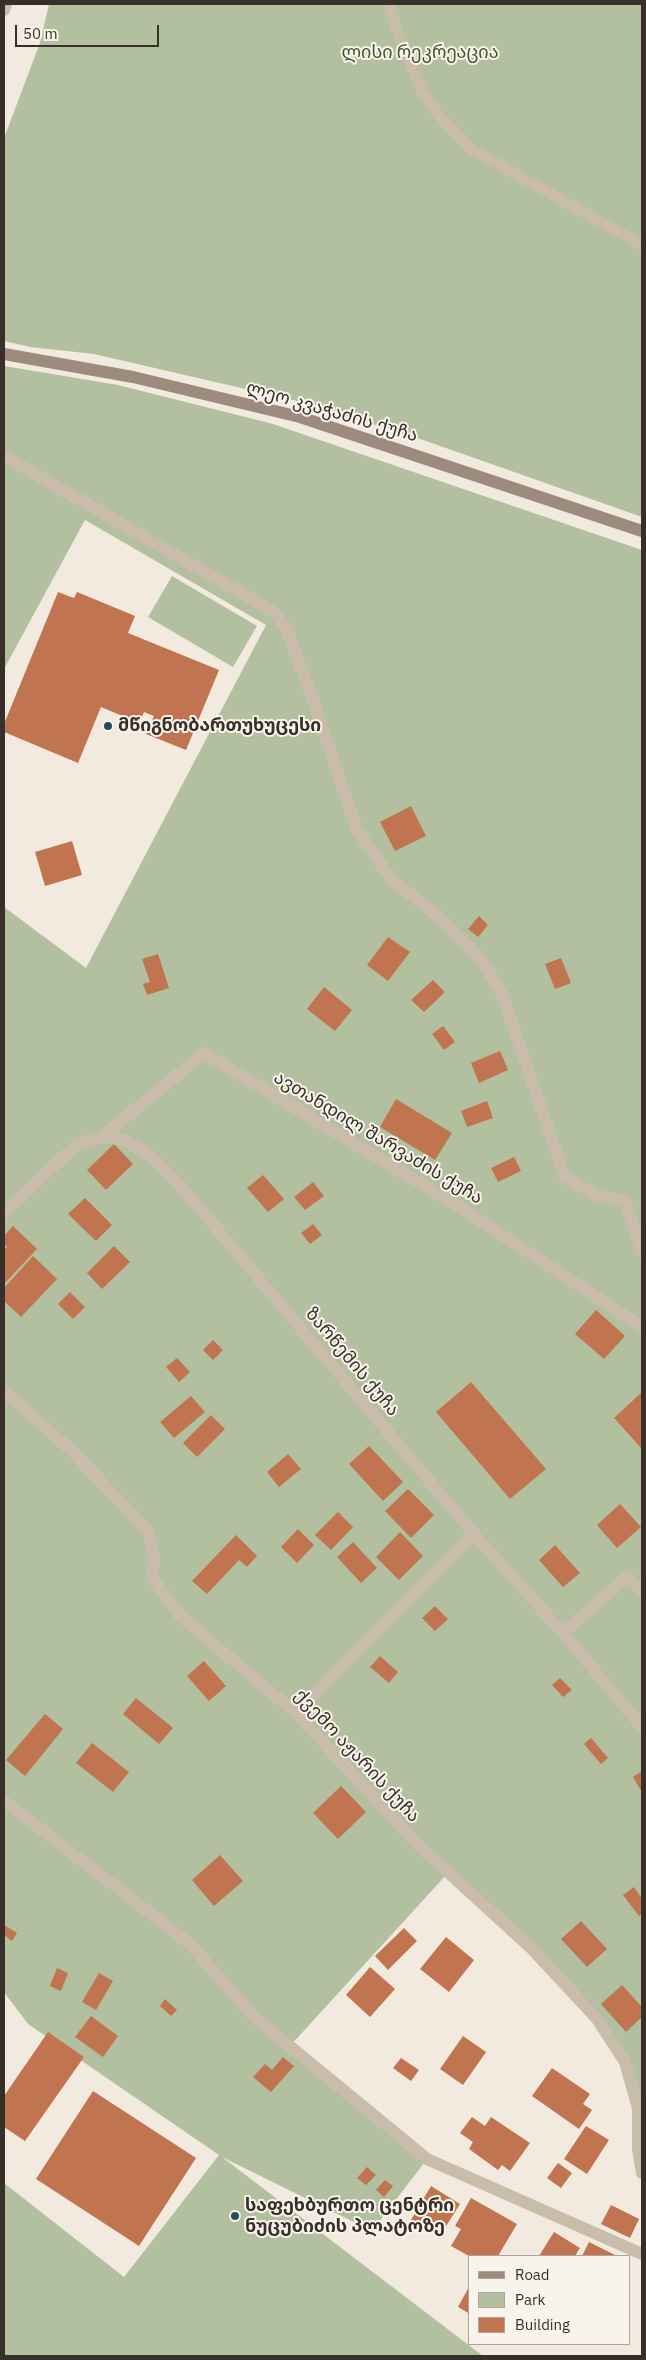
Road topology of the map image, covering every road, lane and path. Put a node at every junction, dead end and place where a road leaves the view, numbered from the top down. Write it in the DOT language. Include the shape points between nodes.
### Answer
graph roads {
  1 [pos="6,4"];
  2 [pos="388,4"];
  3 [pos="4,10"];
  4 [pos="642,246"];
  5 [pos="4,354"];
  6 [pos="4,456"];
  7 [pos="642,531"];
  8 [pos="102,1136"];
  9 [pos="4,1212"];
  10 [pos="642,1252"];
  11 [pos="642,1325"];
  12 [pos="4,1391"];
  13 [pos="474,1534"];
  14 [pos="642,1590"];
  15 [pos="563,1632"];
  16 [pos="296,1712"];
  17 [pos="642,1727"];
  18 [pos="4,1801"];
  19 [pos="642,2173"];
  20 [pos="642,2254"];
  1 -- 3 [label="street"];
  2 -- 4 [label="street" via="423,93 471,149"];
  5 -- 7 [label="main road, ლეო კვაჭაძის ქუჩა" via="133,377 300,417"];
  6 -- 10 [label="street" via="274,612 286,628 357,830 392,880 438,916 480,958 502,994 565,1177 598,1196 625,1201"];
  8 -- 9 [label="street, ზარწემის ქუჩა" via="77,1144"];
  8 -- 11 [label="street, ავთანდილ შარვაძის ქუჩა" via="204,1053 455,1204"];
  8 -- 13 [label="street, ზარწემის ქუჩა" via="126,1141 149,1154 179,1184"];
  12 -- 16 [label="street, ქვემო აჟარის ქუჩა" via="72,1450 149,1532 154,1560 152,1577 179,1615"];
  13 -- 15 [label="street, ზარწემის ქუჩა"];
  13 -- 16 [label="street"];
  14 -- 15 [label="street" via="627,1577"];
  15 -- 17 [label="street, ზარწემის ქუჩა"];
  16 -- 19 [label="street, ქვემო აჟარის ქუჩა" via="418,1845 530,1947 597,2019 625,2062 638,2108 638,2149"];
  18 -- 20 [label="street" via="189,1943 253,2016 427,2159"];
}
